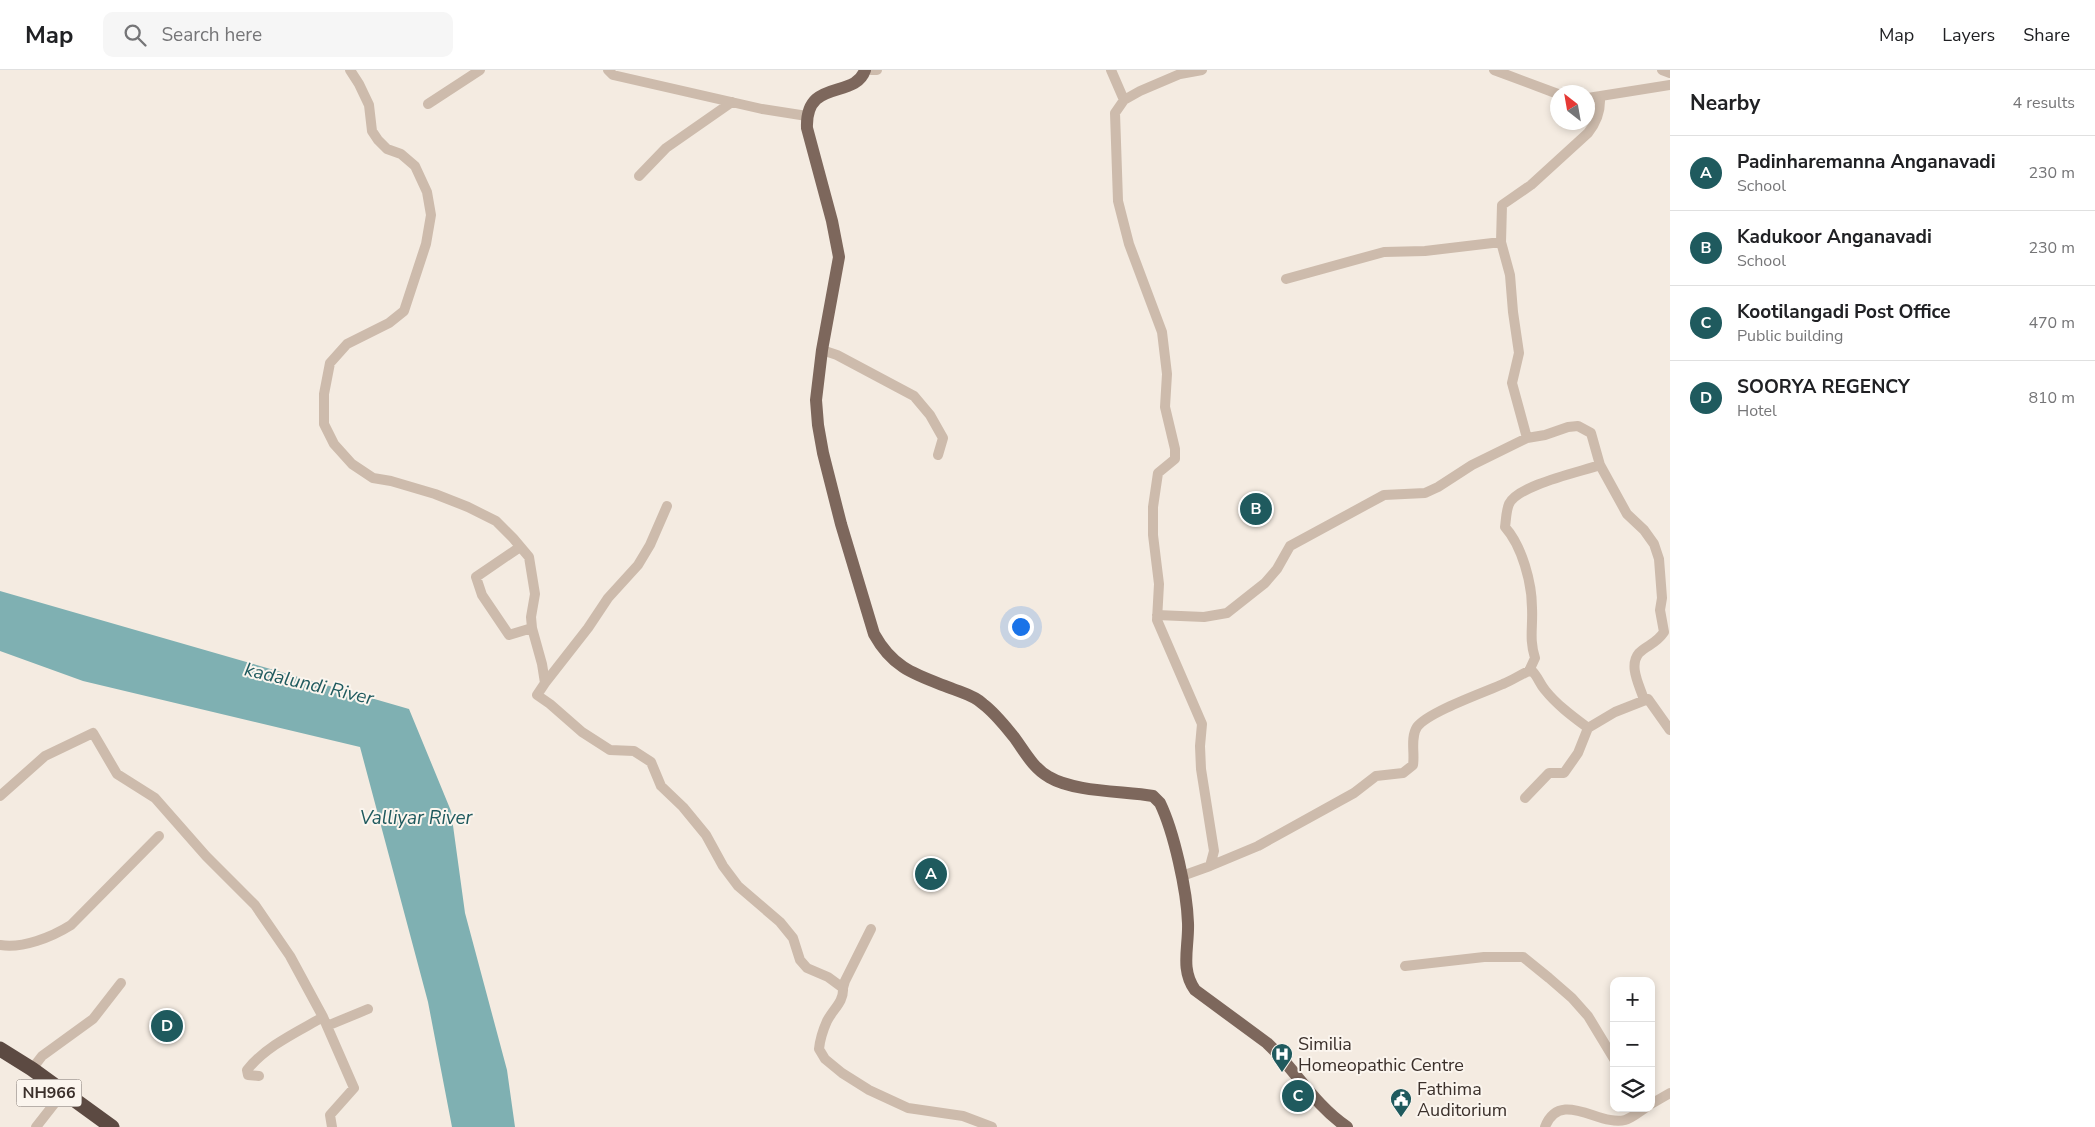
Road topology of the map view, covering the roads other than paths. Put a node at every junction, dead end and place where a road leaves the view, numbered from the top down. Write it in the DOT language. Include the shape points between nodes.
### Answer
graph roads {
  1 [pos="350,70"];
  2 [pos="480,70"];
  3 [pos="608,70"];
  4 [pos="865,70"];
  5 [pos="871,70"];
  6 [pos="877,70"];
  7 [pos="1111,70"];
  8 [pos="1202,70"];
  9 [pos="1494,70"];
  10 [pos="1662,70"];
  11 [pos="1670,73"];
  12 [pos="1670,85"];
  13 [pos="1550,91"];
  14 [pos="1600,96"];
  15 [pos="1595,97"];
  16 [pos="1124,100"];
  17 [pos="732,102"];
  18 [pos="428,104"];
  19 [pos="807,116"];
  20 [pos="639,176"];
  21 [pos="1501,242"];
  22 [pos="1286,279"];
  23 [pos="822,350"];
  24 [pos="1527,438"];
  25 [pos="938,455"];
  26 [pos="1600,465"];
  27 [pos="667,506"];
  28 [pos="520,547"];
  29 [pos="1157,614"];
  30 [pos="532,628"];
  31 [pos="1529,671"];
  32 [pos="545,683"];
  33 [pos="1644,700"];
  34 [pos="1588,728"];
  35 [pos="1670,730"];
  36 [pos="0,796"];
  37 [pos="1524,798"];
  38 [pos="159,836"];
  39 [pos="1210,866"];
  40 [pos="1182,876"];
  41 [pos="871,930"];
  42 [pos="0,945"];
  43 [pos="1404,966"];
  44 [pos="121,983"];
  45 [pos="844,988"];
  46 [pos="368,1009"];
  47 [pos="325,1021"];
  48 [pos="0,1049"];
  49 [pos="1610,1052"];
  50 [pos="0,1061"];
  51 [pos="32,1069"];
  52 [pos="259,1076"];
  53 [pos="1670,1093"];
  54 [pos="58,1099"];
  55 [pos="1655,1102"];
  56 [pos="1638,1112"];
  57 [pos="36,1127"];
  58 [pos="96,1127"];
  59 [pos="112,1127"];
  60 [pos="332,1127"];
  61 [pos="992,1127"];
  62 [pos="1347,1127"];
  63 [pos="1545,1127"];
  1 -- 28 [label="street" via="369,105 372,131 387,149 401,154 415,166 427,192 431,215 426,244 404,311 389,323 348,344 330,363 324,394 324,424 334,444 352,464 373,478 391,480 468,507 496,521"];
  2 -- 18 [label="street"];
  3 -- 17 [label="street" via="613,75"];
  4 -- 19 [label="main road" via="848,85 816,99"];
  5 -- 6 [label="street"];
  7 -- 16 [label="street"];
  8 -- 16 [label="street" via="1180,74"];
  9 -- 13 [label="street"];
  10 -- 11 [label="street"];
  12 -- 14 [label="street"];
  14 -- 15 [label="street"];
  14 -- 21 [label="street" via="1600,111 1588,134 1531,185 1502,205"];
  16 -- 29 [label="street" via="1115,113 1118,201 1129,244 1162,332 1167,374 1166,407 1175,449 1175,460 1158,473 1153,507 1159,584"];
  17 -- 19 [label="street"];
  17 -- 20 [label="street" via="666,148"];
  19 -- 23 [label="main road" via="807,128 839,257"];
  21 -- 22 [label="street" via="1384,252"];
  21 -- 24 [label="street" via="1510,275 1519,354 1512,383"];
  23 -- 25 [label="street" via="914,396 943,438"];
  23 -- 40 [label="main road" via="816,400 823,452 874,634 883,650 911,672 982,702 1013,736 1034,766 1049,777 1066,784 1153,796 1164,811"];
  24 -- 26 [label="street" via="1578,426 1591,433"];
  24 -- 29 [label="street" via="1425,493 1384,495 1290,546 1265,583 1228,613 1204,617"];
  26 -- 31 [label="street" via="1533,486 1518,494 1509,504 1505,528 1526,567 1532,606 1530,644 1535,658"];
  26 -- 33 [label="street" via="1627,514 1654,544 1659,560 1664,632 1639,653 1634,670"];
  27 -- 32 [label="street" via="638,565 608,598"];
  28 -- 30 [label="street" via="529,557 533,578"];
  28 -- 30 [label="street" via="476,577 482,595 509,635"];
  29 -- 39 [label="street" via="1202,724 1201,769 1214,851"];
  30 -- 32 [label="street"];
  31 -- 34 [label="street" via="1536,675 1557,704"];
  31 -- 39 [label="street" via="1446,708 1418,726 1412,765 1403,773 1376,776 1354,793 1258,846"];
  32 -- 45 [label="street" via="537,695 582,732 610,750 634,751 652,762 661,786 706,835 738,886 780,922 793,938 800,960 807,968"];
  33 -- 34 [label="street"];
  33 -- 35 [label="street" via="1651,701"];
  34 -- 37 [label="street" via="1564,773 1549,773"];
  36 -- 47 [label="street" via="45,756 93,732 117,774 155,798 255,905 290,956"];
  38 -- 42 [label="street" via="71,925 17,946"];
  39 -- 40 [label="street"];
  40 -- 62 [label="main road" via="1188,924 1186,968 1190,983 1277,1052 1326,1111"];
  41 -- 45 [label="street"];
  43 -- 49 [label="street" via="1484,957 1523,957 1572,998 1588,1016"];
  44 -- 51 [label="street" via="93,1019 42,1056"];
  45 -- 61 [label="street" via="844,996 821,1035 819,1049 825,1059 868,1090 908,1108 963,1116"];
  46 -- 47 [label="street"];
  47 -- 52 [label="street" via="267,1051 247,1070 248,1075"];
  47 -- 60 [label="street" via="354,1088 330,1115"];
  48 -- 51 [label="highway, NH966"];
  50 -- 54 [label="highway, NH966"];
  51 -- 59 [label="highway, NH966"];
  53 -- 55 [label="street"];
  54 -- 57 [label="street"];
  54 -- 58 [label="highway, NH966"];
  56 -- 63 [label="street" via="1624,1120 1614,1120 1584,1111 1566,1110 1552,1116"];
}
